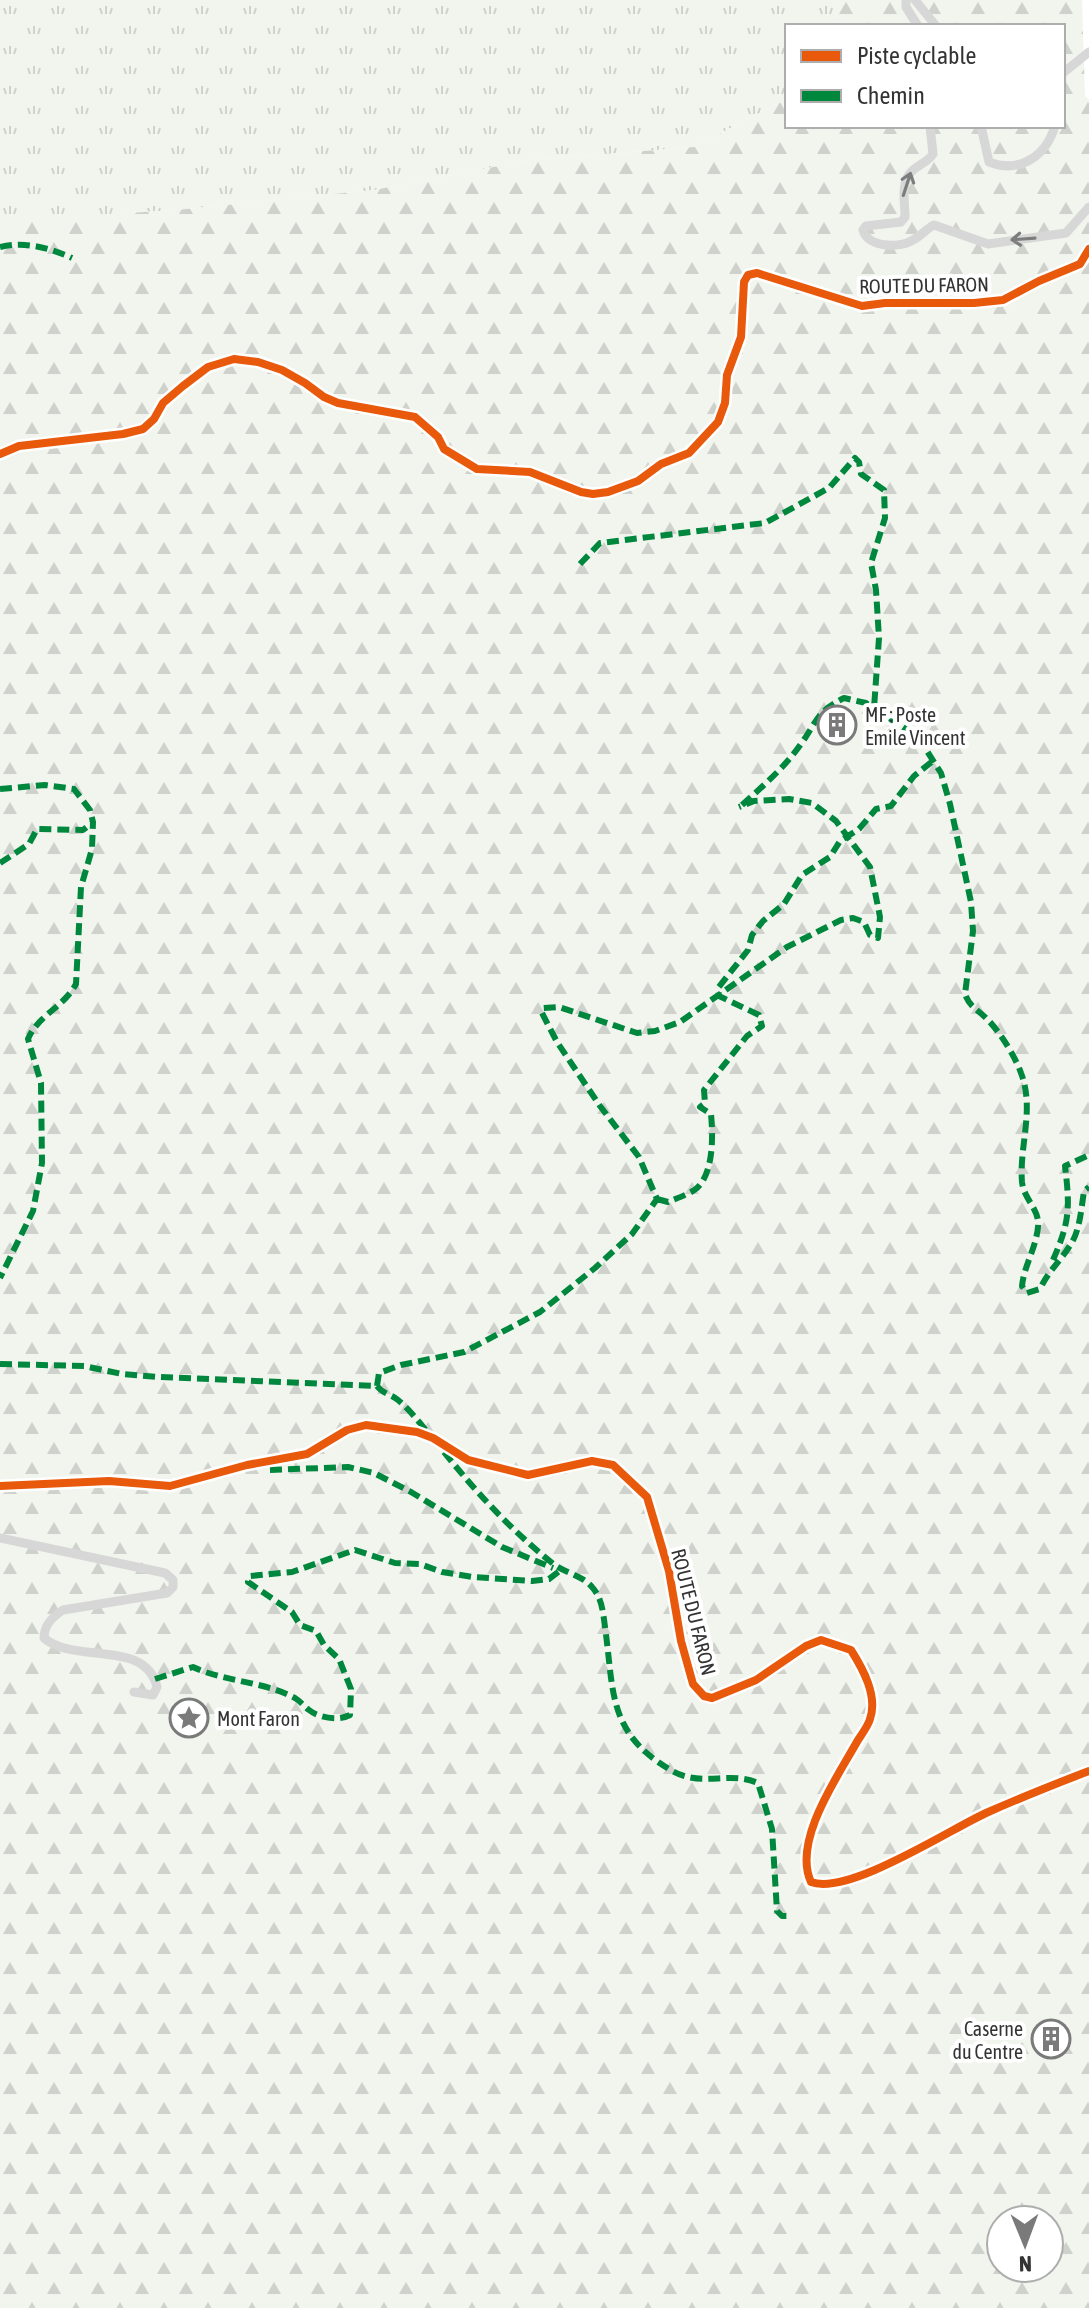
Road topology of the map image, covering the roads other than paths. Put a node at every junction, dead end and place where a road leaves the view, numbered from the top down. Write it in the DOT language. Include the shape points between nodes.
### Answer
graph roads {
  1 [pos="906,0"];
  2 [pos="915,0"];
  3 [pos="917,24"];
  4 [pos="934,24"];
  5 [pos="1089,52"];
  6 [pos="1065,71"];
  7 [pos="930,128"];
  8 [pos="981,128"];
  9 [pos="1054,128"];
  10 [pos="1089,207"];
  11 [pos="1089,249"];
  12 [pos="0,454"];
  13 [pos="0,1486"];
  14 [pos="0,1538"];
  15 [pos="134,1692"];
  16 [pos="1089,1771"];
  1 -- 3 [label="street"];
  2 -- 4 [label="street"];
  5 -- 6 [label="street"];
  10 -- 7 [label="street, ROUTE DU FARON, one-way" via="1066,233 1045,237 988,244 934,225 910,243 875,243 863,230 905,217 906,181 933,154"];
  8 -- 9 [label="street" via="989,162 1004,165 1035,157"];
  11 -- 12 [label="street, ROUTE DU FARON" via="1080,264 1003,300 974,303 862,306 757,273 748,275 741,337 718,422 689,453 608,492 581,492 530,472 477,469 444,449 415,417 338,403 282,370 234,359 208,367 183,386 143,429 19,446"];
  13 -- 16 [label="street, ROUTE DU FARON" via="109,1481 170,1486 307,1454 366,1425 417,1432 468,1460 528,1475 592,1461 613,1465 647,1497 693,1684 704,1696 712,1698 756,1680 821,1640 851,1650 862,1668 871,1692 871,1717 821,1807 806,1856 811,1882 821,1886 875,1870 984,1814"];
  14 -- 15 [label="street" via="165,1573 173,1580 167,1593 63,1610 44,1630 52,1645 140,1662 157,1687 153,1695"];
}
